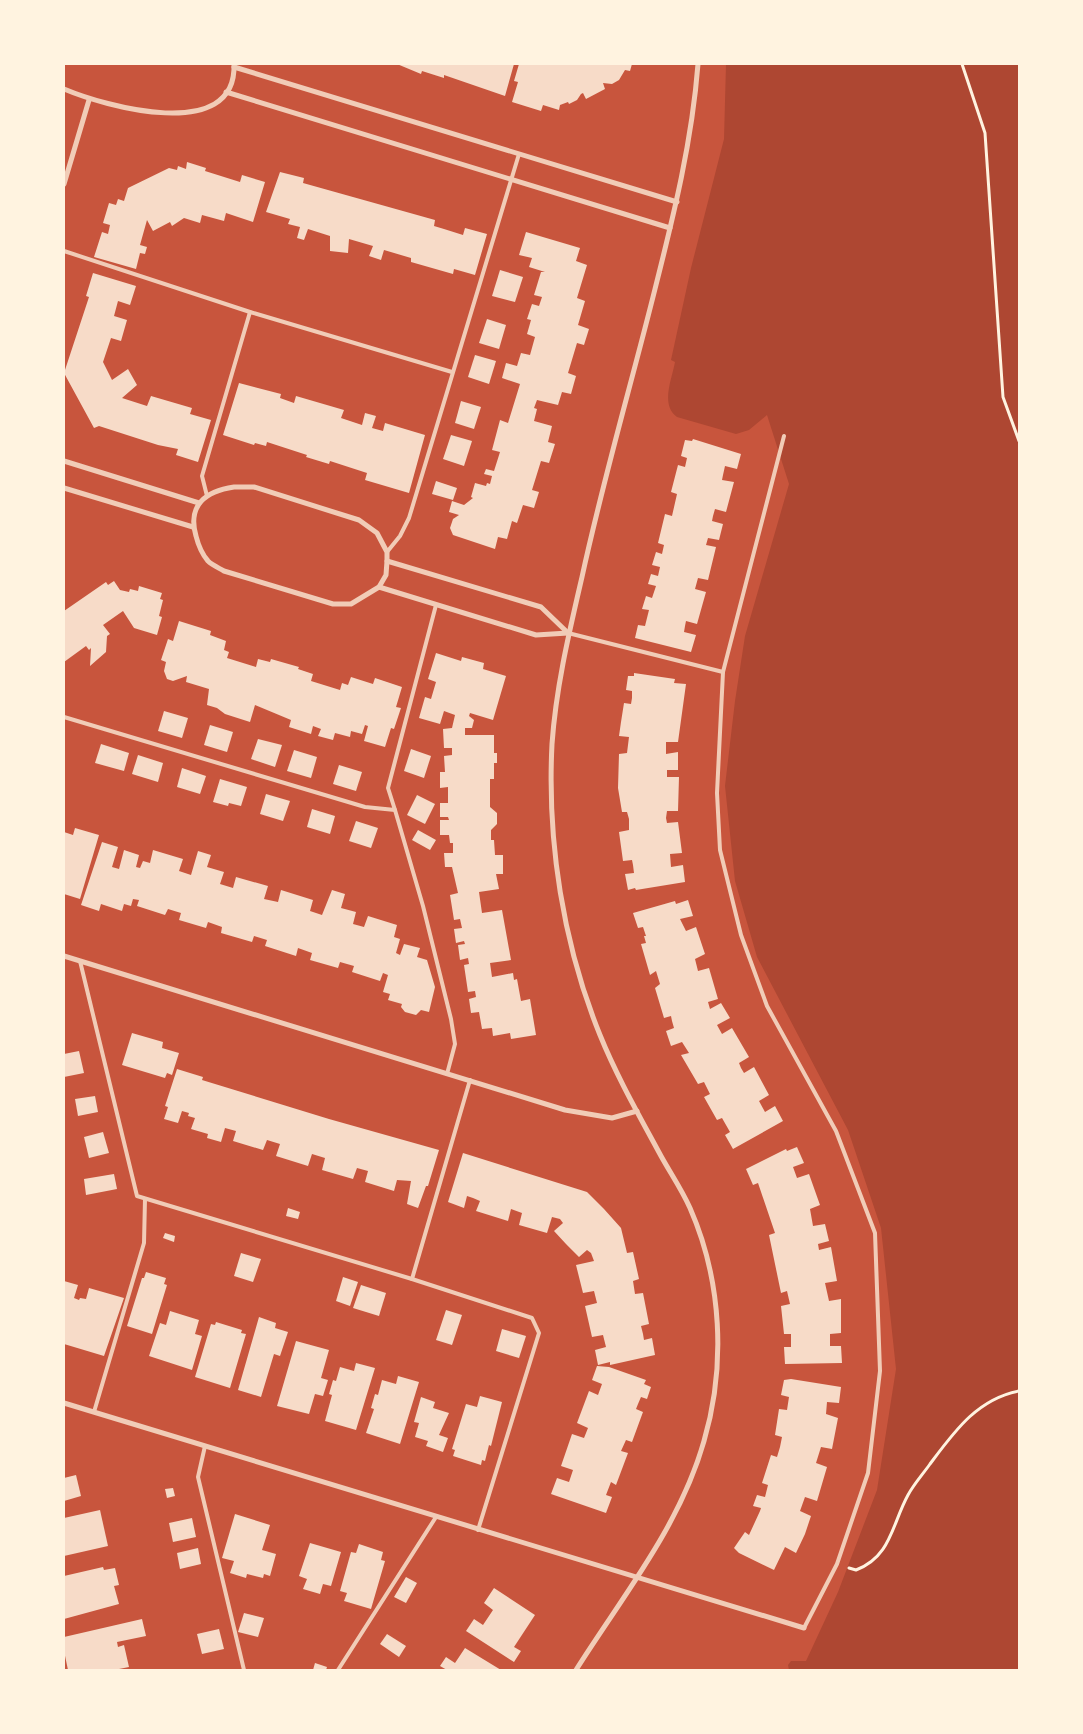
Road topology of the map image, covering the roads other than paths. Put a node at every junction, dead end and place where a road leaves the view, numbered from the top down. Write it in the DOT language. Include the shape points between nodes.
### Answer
graph roads {
  1 [pos="698,64"];
  2 [pos="234,65"];
  3 [pos="64,89"];
  4 [pos="226,92"];
  5 [pos="89,100"];
  6 [pos="519,154"];
  7 [pos="511,180"];
  8 [pos="64,184"];
  9 [pos="677,202"];
  10 [pos="670,228"];
  11 [pos="64,251"];
  12 [pos="250,312"];
  13 [pos="452,372"];
  14 [pos="784,436"];
  15 [pos="64,461"];
  16 [pos="64,488"];
  17 [pos="207,496"];
  18 [pos="199,503"];
  19 [pos="193,527"];
  20 [pos="387,552"];
  21 [pos="387,561"];
  22 [pos="378,587"];
  23 [pos="436,605"];
  24 [pos="568,633"];
  25 [pos="723,672"];
  26 [pos="64,716"];
  27 [pos="395,810"];
  28 [pos="64,956"];
  29 [pos="80,961"];
  30 [pos="447,1074"];
  31 [pos="470,1080"];
  32 [pos="637,1111"];
  33 [pos="145,1199"];
  34 [pos="412,1279"];
  35 [pos="64,1403"];
  36 [pos="94,1412"];
  37 [pos="204,1446"];
  38 [pos="436,1517"];
  39 [pos="478,1530"];
  40 [pos="636,1578"];
  41 [pos="804,1628"];
  42 [pos="244,1670"];
  43 [pos="338,1670"];
  44 [pos="576,1670"];
  1 -- 9 [label="street"];
  2 -- 4 [label="street" via="232,81"];
  2 -- 6 [label="street"];
  3 -- 5 [label="street"];
  4 -- 5 [label="street" via="221,100 204,109 184,113 142,111"];
  4 -- 7 [label="street"];
  5 -- 8 [label="street"];
  6 -- 7 [label="lane"];
  6 -- 9 [label="street"];
  7 -- 10 [label="street"];
  7 -- 13 [label="lane"];
  9 -- 10 [label="street"];
  10 -- 24 [label="street"];
  11 -- 12 [label="lane"];
  12 -- 13 [label="lane"];
  12 -- 17 [label="lane" via="202,476"];
  13 -- 20 [label="lane" via="409,518"];
  14 -- 25 [label="lane"];
  15 -- 18 [label="street"];
  16 -- 19 [label="street"];
  17 -- 18 [label="street"];
  17 -- 20 [label="street" via="216,490 254,487 359,520 378,533"];
  18 -- 19 [label="street" via="193,514"];
  19 -- 22 [label="street" via="208,562 224,571 333,604 351,604"];
  20 -- 21 [label="street"];
  21 -- 22 [label="street" via="386,575"];
  21 -- 24 [label="street" via="541,607"];
  22 -- 23 [label="street"];
  23 -- 24 [label="street" via="536,635"];
  23 -- 27 [label="lane" via="388,788"];
  24 -- 25 [label="lane"];
  24 -- 32 [label="street" via="552,745 553,814 559,882 584,992 608,1055"];
  25 -- 41 [label="lane" via="717,793 720,850 741,935 767,1006 836,1131 875,1232 880,1371 868,1473 837,1564"];
  26 -- 27 [label="lane" via="365,807"];
  27 -- 30 [label="lane" via="451,1019 455,1044"];
  28 -- 29 [label="street"];
  29 -- 30 [label="street"];
  29 -- 33 [label="lane" via="137,1196"];
  30 -- 31 [label="street"];
  31 -- 32 [label="street" via="565,1110 612,1118"];
  31 -- 34 [label="lane"];
  32 -- 40 [label="street" via="678,1184 700,1233 713,1285 717,1349 711,1413 695,1468 669,1524"];
  33 -- 34 [label="lane"];
  33 -- 36 [label="lane" via="144,1243"];
  34 -- 39 [label="lane" via="532,1318 539,1333"];
  35 -- 36 [label="street"];
  36 -- 37 [label="street"];
  37 -- 38 [label="street"];
  37 -- 42 [label="lane" via="198,1477"];
  38 -- 39 [label="street"];
  38 -- 43 [label="lane"];
  39 -- 40 [label="street"];
  40 -- 41 [label="street"];
  40 -- 44 [label="street"];
}
